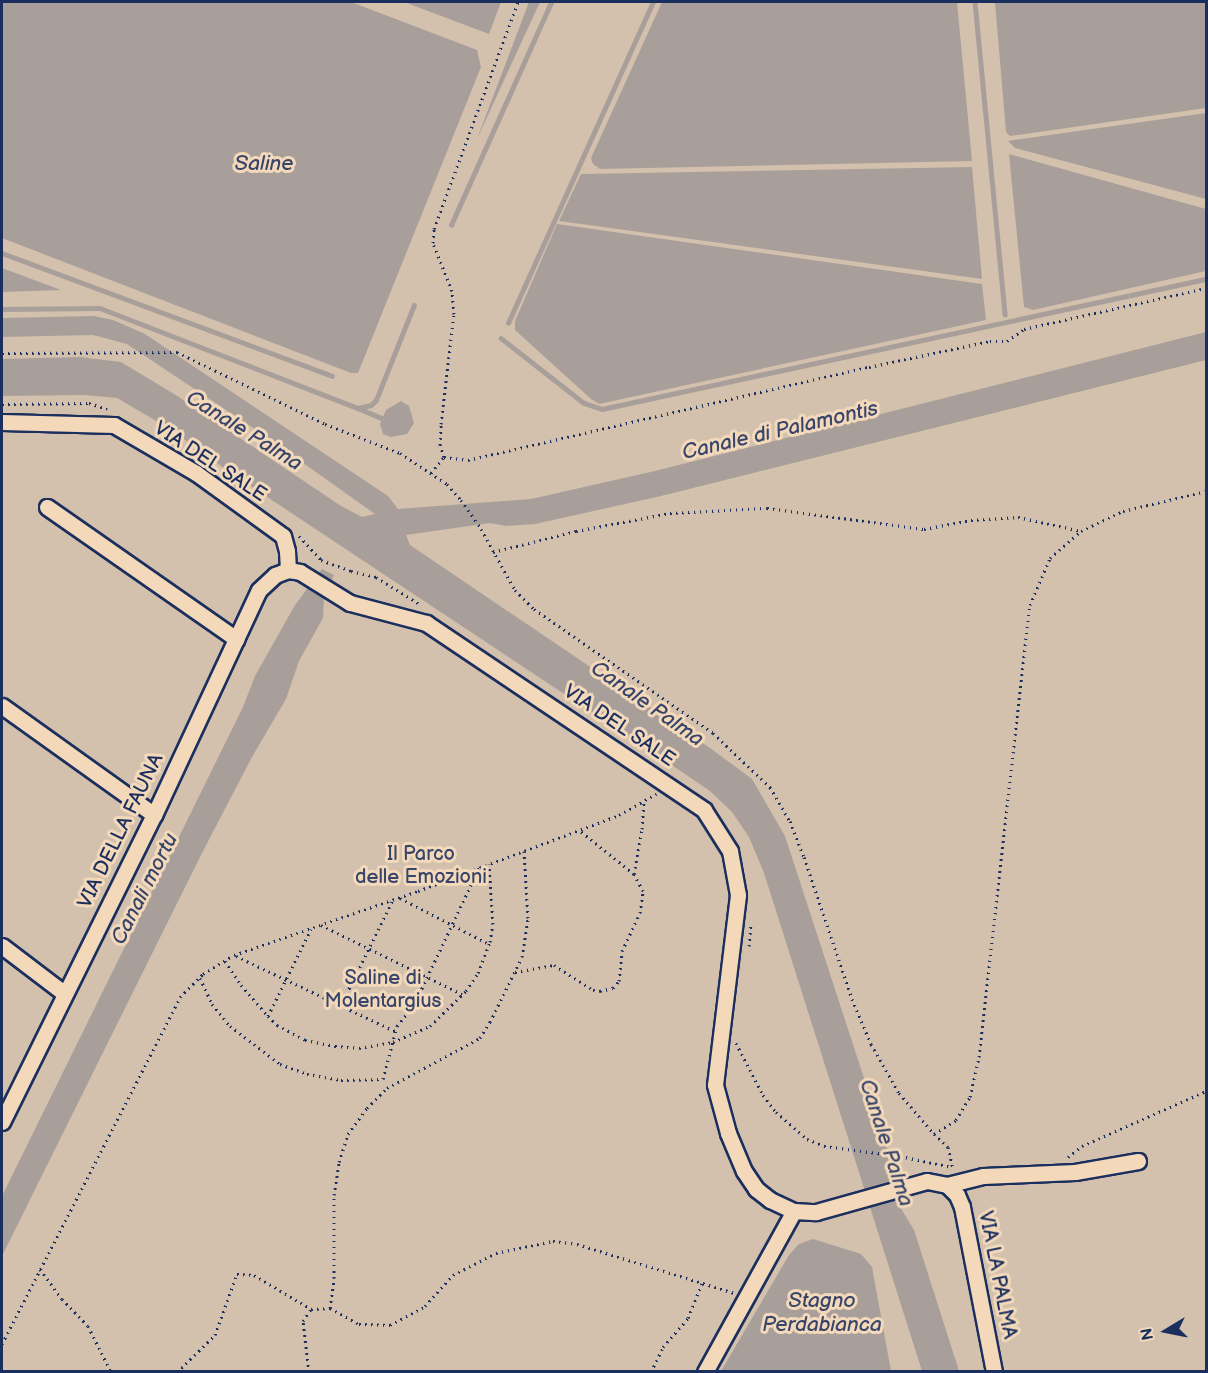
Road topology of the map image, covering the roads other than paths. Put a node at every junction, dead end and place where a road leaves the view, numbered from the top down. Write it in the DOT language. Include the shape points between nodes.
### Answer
graph roads {
  1 [pos="2,422"];
  2 [pos="47,507"];
  3 [pos="288,570"];
  4 [pos="236,639"];
  5 [pos="2,706"];
  6 [pos="154,814"];
  7 [pos="2,946"];
  8 [pos="64,993"];
  9 [pos="2,1122"];
  10 [pos="1138,1161"];
  11 [pos="948,1185"];
  12 [pos="794,1211"];
  13 [pos="705,1371"];
  14 [pos="994,1371"];
  1 -- 3 [label="street, VIA DEL SALE" via="114,425 196,473 283,536"];
  2 -- 4 [label="street"];
  3 -- 4 [label="street, VIA DELLA FAUNA" via="275,575 259,590"];
  3 -- 12 [label="street, VIA DEL SALE" via="300,572 350,603 426,623 704,810 730,851 738,895 716,1085 728,1133 744,1171 756,1189"];
  4 -- 6 [label="street, VIA DELLA FAUNA"];
  5 -- 6 [label="street"];
  6 -- 8 [label="street, VIA DELLA FAUNA"];
  7 -- 8 [label="street"];
  8 -- 9 [label="street, VIA DELLA FAUNA"];
  10 -- 11 [label="street" via="1075,1172 983,1176"];
  11 -- 12 [label="street, VIA DEL SALE" via="927,1181 816,1212"];
  11 -- 14 [label="street, VIA LA PALMA" via="962,1207"];
  12 -- 13 [label="street"];
}
